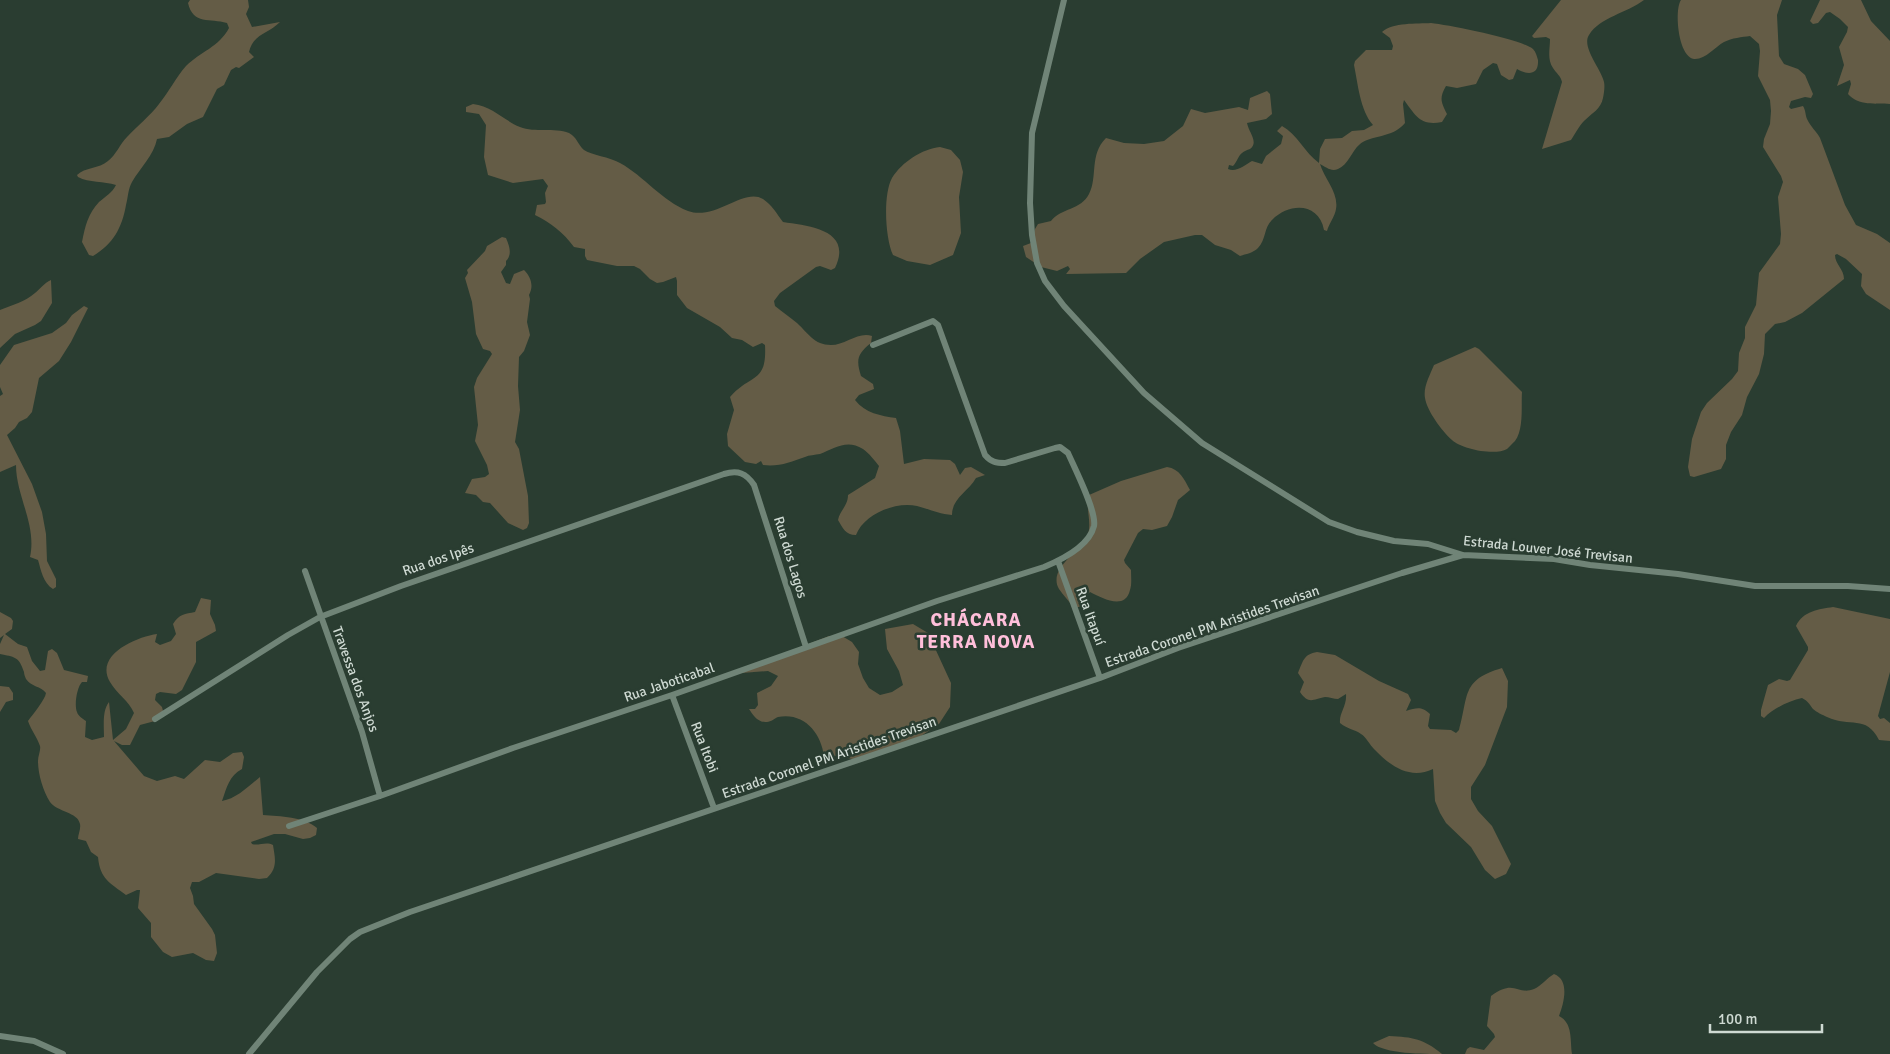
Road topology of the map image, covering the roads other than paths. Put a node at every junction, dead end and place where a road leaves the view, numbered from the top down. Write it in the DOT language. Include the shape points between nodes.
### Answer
graph roads {
  1 [pos="1064,0"];
  2 [pos="873,345"];
  3 [pos="749,477"];
  4 [pos="1463,555"];
  5 [pos="1058,562"];
  6 [pos="305,571"];
  7 [pos="1890,589"];
  8 [pos="320,618"];
  9 [pos="806,646"];
  10 [pos="1100,678"];
  11 [pos="672,695"];
  12 [pos="155,719"];
  13 [pos="380,796"];
  14 [pos="714,808"];
  15 [pos="288,826"];
  16 [pos="0,1036"];
  17 [pos="63,1054"];
  18 [pos="249,1054"];
  1 -- 4 [label="street, Estrada Louver José Trevisan" via="1032,133 1032,235 1045,281 1144,393 1202,443 1329,522 1357,532 1394,541 1428,544"];
  2 -- 5 [label="street, Rua Jaboticabal" via="933,321 938,325 989,461 1005,463 1055,448 1068,453 1093,514 1094,526 1072,554"];
  3 -- 8 [label="street, Rua dos Ipês" via="737,471 724,474 401,586"];
  3 -- 9 [label="street, Rua dos Lagos" via="763,508"];
  4 -- 7 [label="street, Estrada Louver José Trevisan" via="1554,559 1755,586"];
  4 -- 10 [label="street, Estrada Coronel PM Aristides Trevisan" via="1178,648"];
  5 -- 9 [label="street, Rua Jaboticabal"];
  5 -- 10 [label="street, Rua Itapuí"];
  6 -- 8 [label="street, Travessa dos Anjos"];
  8 -- 12 [label="street, Rua dos Ipês"];
  8 -- 13 [label="street, Travessa dos Anjos" via="348,689"];
  9 -- 11 [label="street, Rua Jaboticabal"];
  10 -- 14 [label="street, Estrada Coronel PM Aristides Trevisan"];
  11 -- 13 [label="street, Rua Jaboticabal"];
  11 -- 14 [label="street, Rua Itobi"];
  13 -- 15 [label="street, Rua Jaboticabal"];
  14 -- 18 [label="street, Estrada Coronel PM Aristides Trevisan" via="360,932 337,950"];
  16 -- 17 [label="street" via="34,1041"];
}
